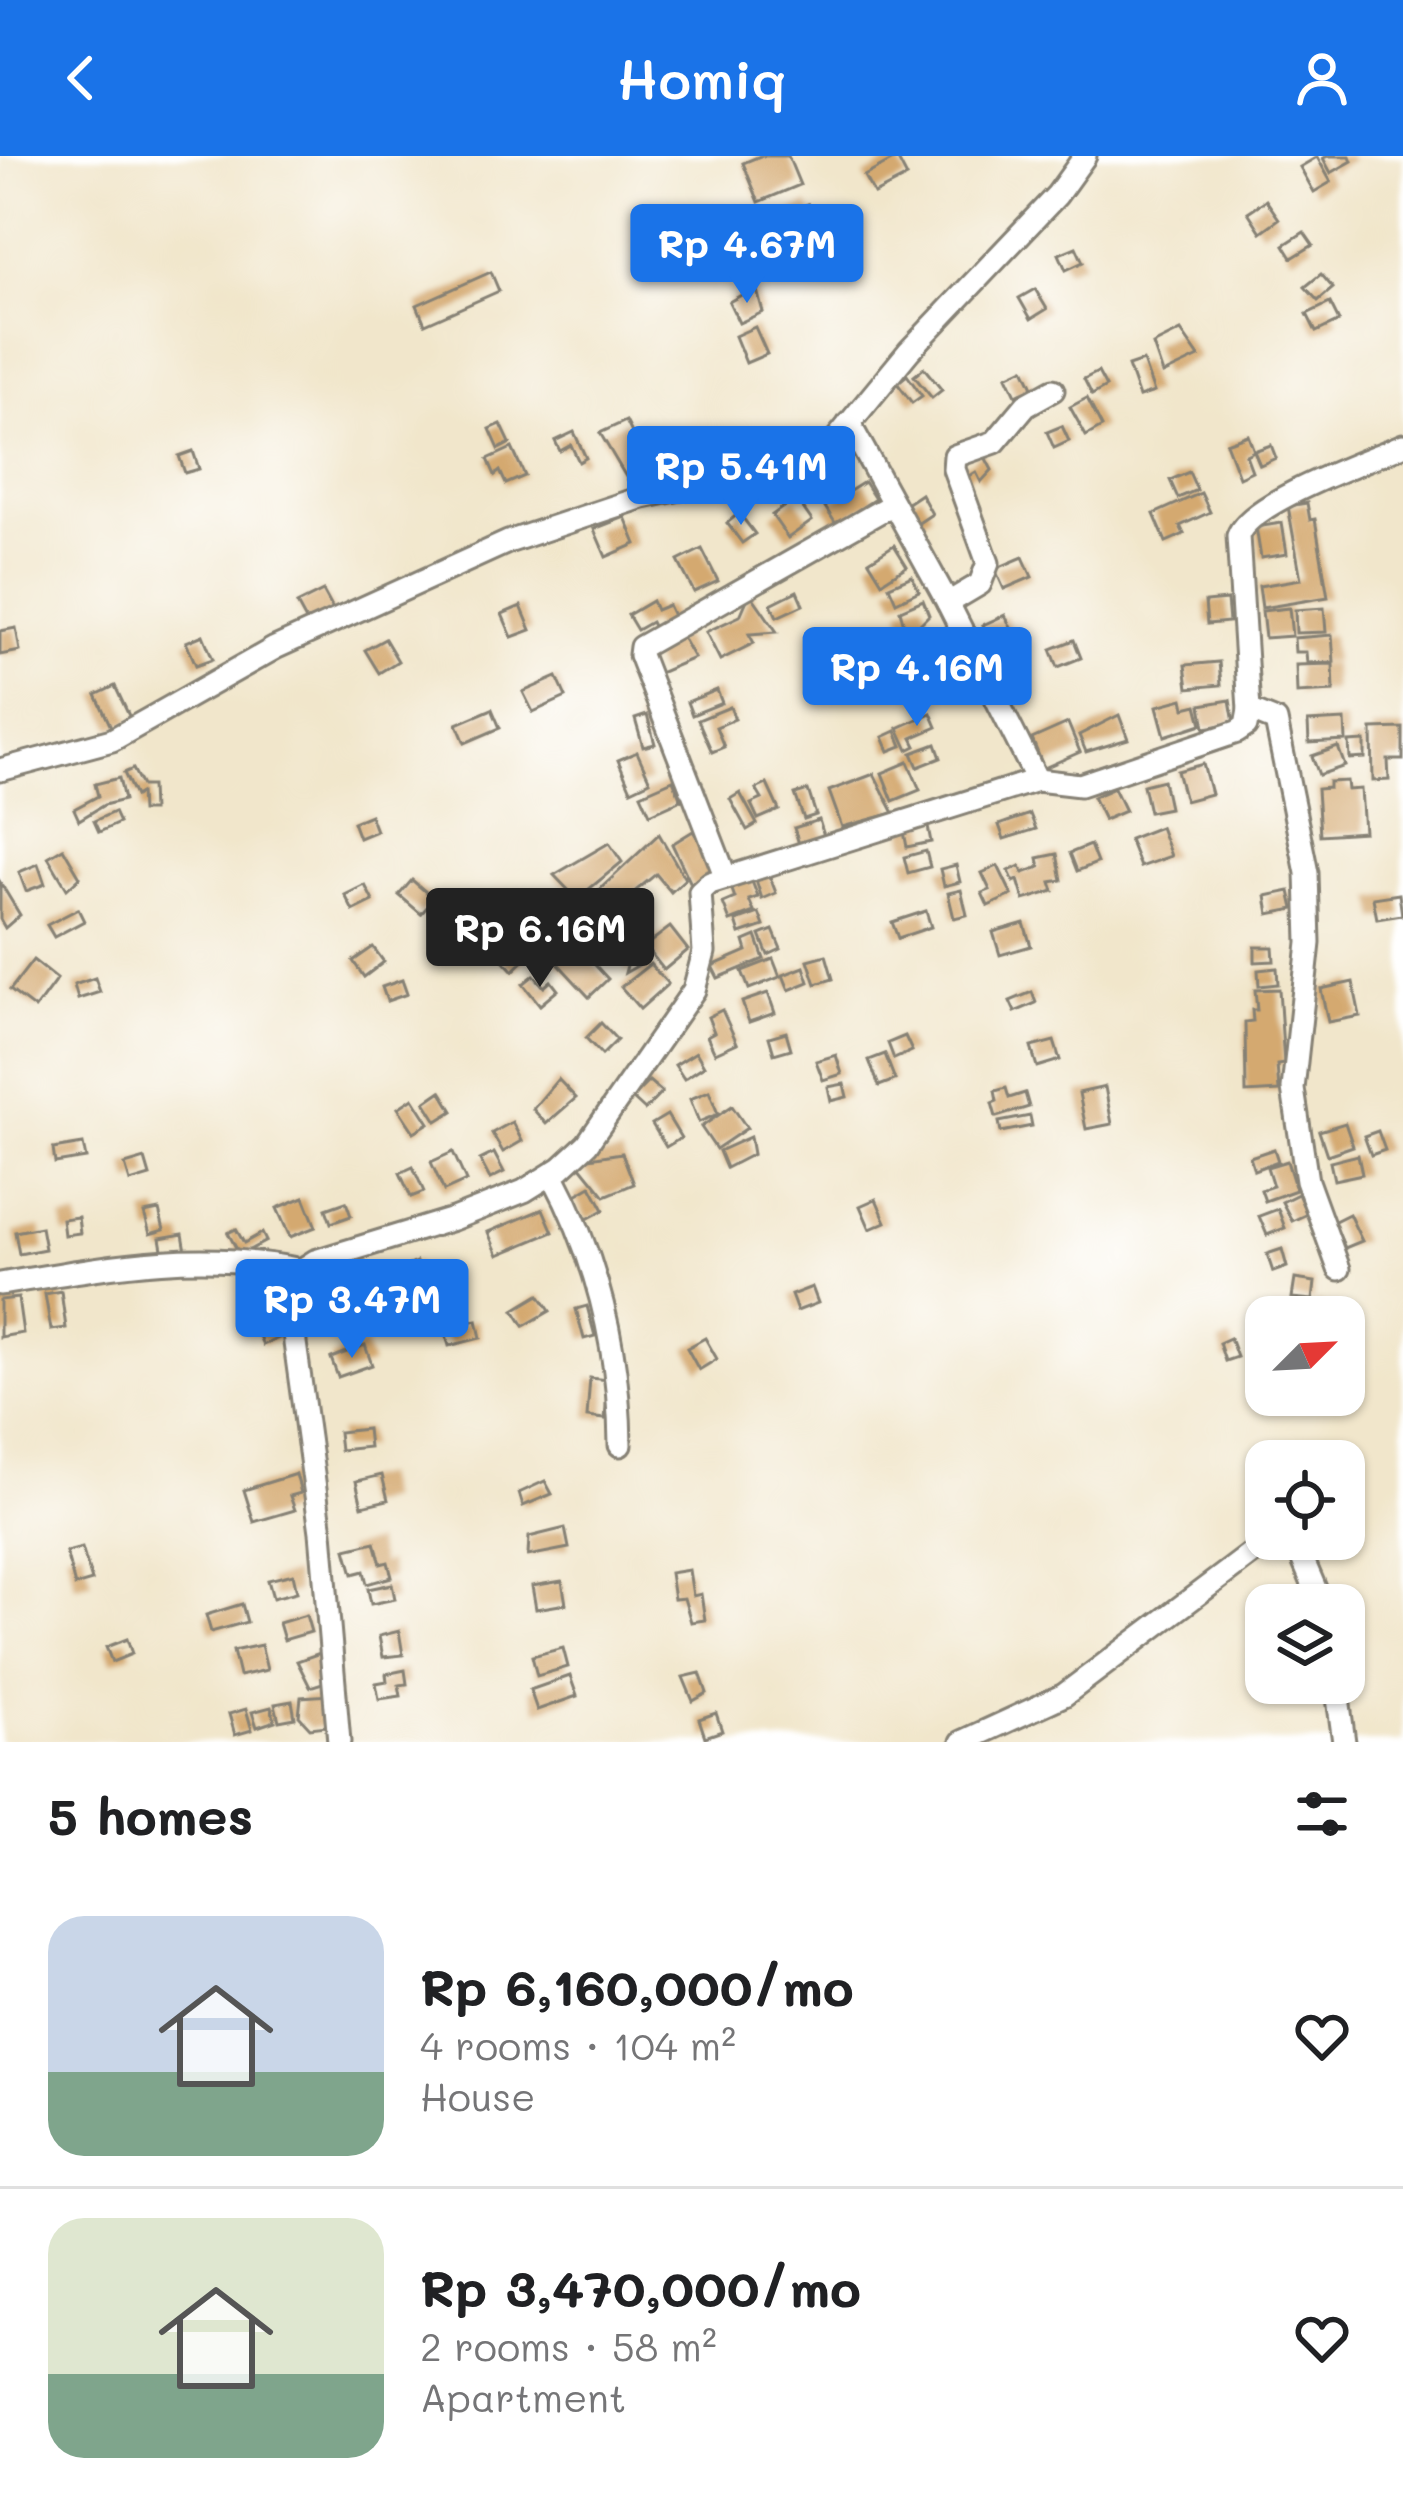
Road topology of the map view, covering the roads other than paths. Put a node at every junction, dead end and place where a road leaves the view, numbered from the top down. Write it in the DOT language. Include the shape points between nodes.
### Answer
graph roads {
  1 [pos="1084,156"];
  2 [pos="1053,390"];
  3 [pos="849,423"];
  4 [pos="1403,445"];
  5 [pos="893,504"];
  6 [pos="948,603"];
  7 [pos="1249,710"];
  8 [pos="0,770"];
  9 [pos="1037,780"];
  10 [pos="726,878"];
  11 [pos="552,1174"];
  12 [pos="1340,1269"];
  13 [pos="301,1270"];
  14 [pos="0,1284"];
  15 [pos="620,1445"];
  16 [pos="1245,1559"];
  17 [pos="1339,1704"];
  18 [pos="339,1742"];
  19 [pos="962,1742"];
  20 [pos="1344,1742"];
  1 -- 3 [label="street"];
  2 -- 6 [label="street" via="1026,405 995,442 954,459 988,563 980,584"];
  3 -- 5 [label="street"];
  3 -- 8 [label="street" via="829,448 508,542 275,647 112,740"];
  4 -- 7 [label="street" via="1242,524"];
  5 -- 6 [label="street"];
  5 -- 10 [label="street" via="641,647"];
  6 -- 9 [label="street"];
  7 -- 9 [label="street" via="1246,726 1227,737 1080,785"];
  7 -- 12 [label="street" via="1276,721 1307,873 1309,943 1293,1089 1307,1181"];
  9 -- 10 [label="street"];
  10 -- 11 [label="street" via="700,892 704,952 694,990 587,1144"];
  11 -- 13 [label="street" via="453,1219"];
  11 -- 15 [label="street" via="580,1227 604,1307"];
  13 -- 14 [label="street" via="166,1258"];
  13 -- 18 [label="street" via="293,1287 295,1343"];
  16 -- 19 [label="street" via="1064,1695"];
  17 -- 20 [label="street"];
}
